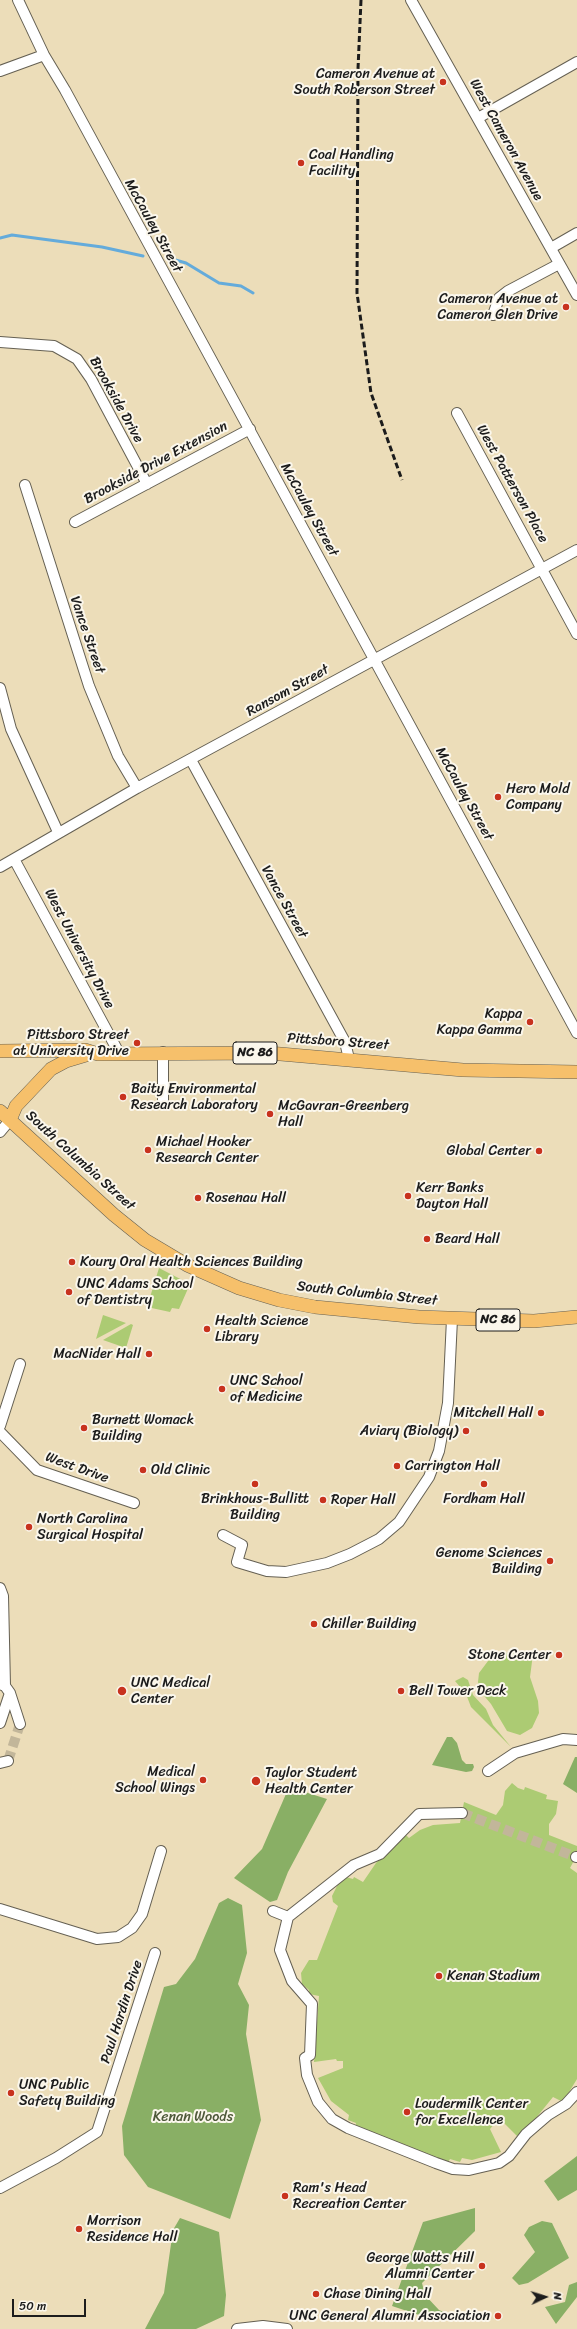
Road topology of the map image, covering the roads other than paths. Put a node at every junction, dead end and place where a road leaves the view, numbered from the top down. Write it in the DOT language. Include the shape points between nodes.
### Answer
graph roads {
  1 [pos="18,0"];
  2 [pos="411,0"];
  3 [pos="44,55"];
  4 [pos="577,62"];
  5 [pos="0,71"];
  6 [pos="478,118"];
  7 [pos="577,234"];
  8 [pos="551,248"];
  9 [pos="559,264"];
  10 [pos="577,295"];
  11 [pos="493,315"];
  12 [pos="0,342"];
  13 [pos="457,413"];
  14 [pos="250,429"];
  15 [pos="147,484"];
  16 [pos="25,486"];
  17 [pos="75,522"];
  18 [pos="577,550"];
  19 [pos="542,569"];
  20 [pos="577,634"];
  21 [pos="374,659"];
  22 [pos="0,688"];
  23 [pos="191,760"];
  24 [pos="136,788"];
  25 [pos="58,832"];
  26 [pos="14,859"];
  27 [pos="0,867"];
  28 [pos="577,1032"];
  29 [pos="0,1051"];
  30 [pos="164,1052"];
  31 [pos="119,1053"];
  32 [pos="98,1054"];
  33 [pos="349,1059"];
  34 [pos="577,1072"];
  35 [pos="163,1100"];
  36 [pos="5,1116"];
  37 [pos="0,1132"];
  38 [pos="577,1317"];
  39 [pos="452,1319"];
  40 [pos="20,1364"];
  41 [pos="0,1426"];
  42 [pos="0,1432"];
  43 [pos="134,1503"];
  44 [pos="223,1535"];
  45 [pos="0,1588"];
  46 [pos="5,1688"];
  47 [pos="0,1723"];
  48 [pos="20,1724"];
  49 [pos="577,1740"];
  50 [pos="488,1771"];
  51 [pos="462,1813"];
  52 [pos="161,1852"];
  53 [pos="0,1908"];
  54 [pos="273,1911"];
  55 [pos="288,1917"];
  56 [pos="155,1953"];
  57 [pos="577,2092"];
  58 [pos="0,2188"];
  59 [pos="237,2329"];
  60 [pos="287,2329"];
  1 -- 3 [label="street, McCauley Street"];
  2 -- 6 [label="street, West Cameron Avenue"];
  3 -- 5 [label="street"];
  3 -- 14 [label="street, McCauley Street"];
  4 -- 6 [label="street"];
  6 -- 8 [label="street, West Cameron Avenue"];
  7 -- 8 [label="street"];
  8 -- 9 [label="street, West Cameron Avenue"];
  9 -- 10 [label="street, West Cameron Avenue"];
  9 -- 11 [label="street" via="498,298"];
  12 -- 15 [label="street, Brookside Drive" via="54,346 77,359 91,379"];
  13 -- 19 [label="street, West Patterson Place"];
  14 -- 15 [label="street, Brookside Drive Extension"];
  14 -- 21 [label="street, McCauley Street"];
  15 -- 17 [label="street, Brookside Drive Extension"];
  16 -- 24 [label="street, Vance Street" via="89,686 118,756"];
  18 -- 19 [label="street, Ransom Street"];
  19 -- 20 [label="street, West Patterson Place"];
  19 -- 21 [label="street, Ransom Street"];
  21 -- 23 [label="street, Ransom Street"];
  21 -- 28 [label="street, McCauley Street"];
  22 -- 25 [label="street" via="11,729"];
  23 -- 24 [label="street, Ransom Street"];
  23 -- 33 [label="street, Vance Street" via="345,1042"];
  24 -- 25 [label="street, Ransom Street"];
  25 -- 26 [label="street, Ransom Street"];
  26 -- 27 [label="street, Ransom Street"];
  26 -- 31 [label="street, West University Drive"];
  29 -- 32 [label="main road, Pittsboro Street / NC 86" via="84,1050"];
  30 -- 31 [label="main road, Pittsboro Street / NC 86"];
  30 -- 33 [label="main road, Pittsboro Street / NC 86" via="269,1053"];
  30 -- 35 [label="street"];
  31 -- 32 [label="main road, Pittsboro Street / NC 86"];
  32 -- 36 [label="main road" via="73,1058 50,1069"];
  33 -- 34 [label="main road, Pittsboro Street / NC 86" via="463,1070"];
  36 -- 37 [label="street"];
  36 -- 39 [label="main road, South Columbia Street / NC 86" via="114,1216 166,1254 206,1274 257,1294 315,1307"];
  38 -- 39 [label="main road, South Columbia Street / NC 86" via="534,1321"];
  39 -- 44 [label="street" via="448,1403 440,1445 429,1477 399,1522 379,1539 350,1554 327,1563 286,1572 266,1571 237,1562 242,1545"];
  40 -- 41 [label="street"];
  42 -- 43 [label="street, West Drive" via="37,1470"];
  45 -- 46 [label="street" via="3,1596"];
  46 -- 47 [label="street"];
  46 -- 48 [label="street"];
  49 -- 50 [label="street" via="563,1738 514,1753"];
  51 -- 55 [label="street" via="419,1814 380,1854 354,1865"];
  52 -- 53 [label="street" via="142,1914 132,1928 118,1937 97,1939"];
  54 -- 55 [label="street"];
  55 -- 57 [label="street" via="280,1950 292,1981 312,2004 310,2054 306,2058 307,2074 318,2102 332,2119 348,2128 453,2169 475,2169 499,2163 509,2156 526,2134 566,2104"];
  56 -- 58 [label="street, Paul Hardin Drive" via="97,2132 56,2158"];
  59 -- 60 [label="street" via="263,2326"];
}
